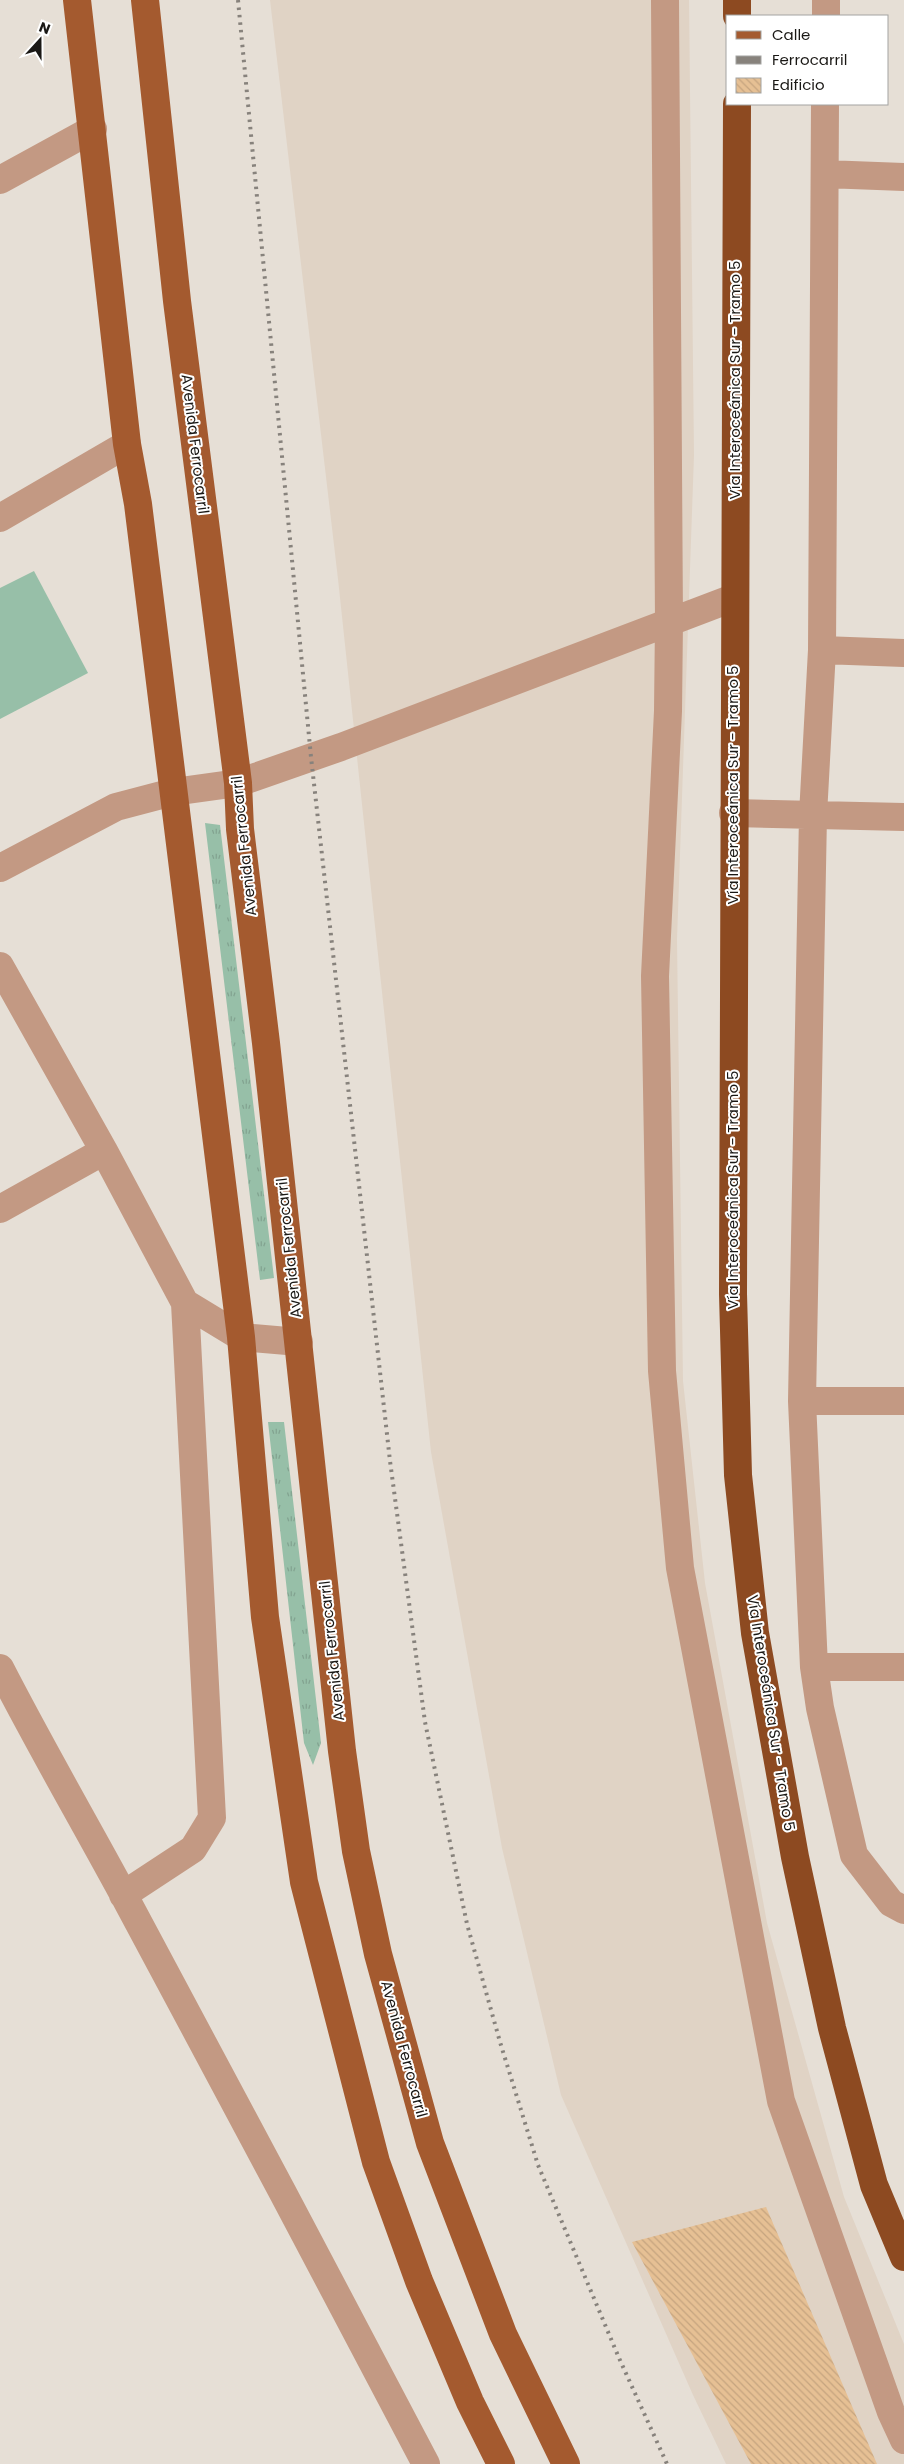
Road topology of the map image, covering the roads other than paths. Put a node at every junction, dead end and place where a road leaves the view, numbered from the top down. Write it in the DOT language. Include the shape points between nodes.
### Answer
graph roads {
  1 [pos="77,0"];
  2 [pos="145,0"];
  3 [pos="665,0"];
  4 [pos="737,0"];
  5 [pos="826,0"];
  6 [pos="737,15"];
  7 [pos="826,15"];
  8 [pos="737,105"];
  9 [pos="825,105"];
  10 [pos="93,129"];
  11 [pos="825,174"];
  12 [pos="904,178"];
  13 [pos="0,180"];
  14 [pos="127,444"];
  15 [pos="0,518"];
  16 [pos="734,598"];
  17 [pos="669,621"];
  18 [pos="822,650"];
  19 [pos="904,653"];
  20 [pos="238,783"];
  21 [pos="173,792"];
  22 [pos="734,813"];
  23 [pos="813,815"];
  24 [pos="904,817"];
  25 [pos="0,868"];
  26 [pos="0,966"];
  27 [pos="104,1151"];
  28 [pos="0,1209"];
  29 [pos="184,1303"];
  30 [pos="241,1337"];
  31 [pos="299,1342"];
  32 [pos="802,1401"];
  33 [pos="904,1401"];
  34 [pos="814,1667"];
  35 [pos="904,1667"];
  36 [pos="0,1668"];
  37 [pos="123,1895"];
  38 [pos="904,1910"];
  39 [pos="904,2257"];
  40 [pos="904,2440"];
  41 [pos="426,2464"];
  42 [pos="502,2464"];
  43 [pos="566,2464"];
  1 -- 10 [label="main road"];
  2 -- 20 [label="main road, Avenida Ferrocarril" via="177,301"];
  3 -- 17 [label="street"];
  4 -- 6 [label="highway"];
  5 -- 7 [label="street"];
  8 -- 16 [label="highway, Vía Interoceánica Sur - Tramo 5"];
  9 -- 11 [label="street"];
  10 -- 13 [label="street"];
  10 -- 14 [label="main road"];
  11 -- 12 [label="street"];
  11 -- 18 [label="street"];
  14 -- 15 [label="street"];
  14 -- 21 [label="main road" via="138,504"];
  16 -- 17 [label="street"];
  16 -- 22 [label="highway, Vía Interoceánica Sur - Tramo 5"];
  17 -- 20 [label="street" via="341,747"];
  17 -- 40 [label="street" via="668,711 655,976 662,1372 680,1568 781,2101 891,2412"];
  18 -- 19 [label="street"];
  18 -- 23 [label="street"];
  20 -- 21 [label="street"];
  20 -- 31 [label="main road, Avenida Ferrocarril" via="240,829"];
  21 -- 25 [label="street" via="116,807"];
  21 -- 30 [label="main road"];
  22 -- 23 [label="street"];
  22 -- 39 [label="highway, Vía Interoceánica Sur - Tramo 5" via="733,1294 738,1475 755,1633 795,1857 832,2028 874,2185"];
  23 -- 24 [label="street"];
  23 -- 32 [label="street"];
  26 -- 27 [label="street"];
  27 -- 28 [label="street"];
  27 -- 29 [label="street"];
  29 -- 30 [label="street"];
  29 -- 37 [label="street" via="212,1818 193,1848"];
  30 -- 31 [label="street"];
  30 -- 42 [label="main road" via="265,1617 304,1882 376,2162 423,2290 470,2402"];
  31 -- 43 [label="main road, Avenida Ferrocarril" via="342,1750 356,1851 378,1954 430,2143 503,2334"];
  32 -- 33 [label="street"];
  32 -- 34 [label="street"];
  34 -- 35 [label="street"];
  34 -- 38 [label="street" via="820,1708 854,1855 891,1903"];
  36 -- 37 [label="street" via="43,1753"];
  37 -- 41 [label="street"];
}
